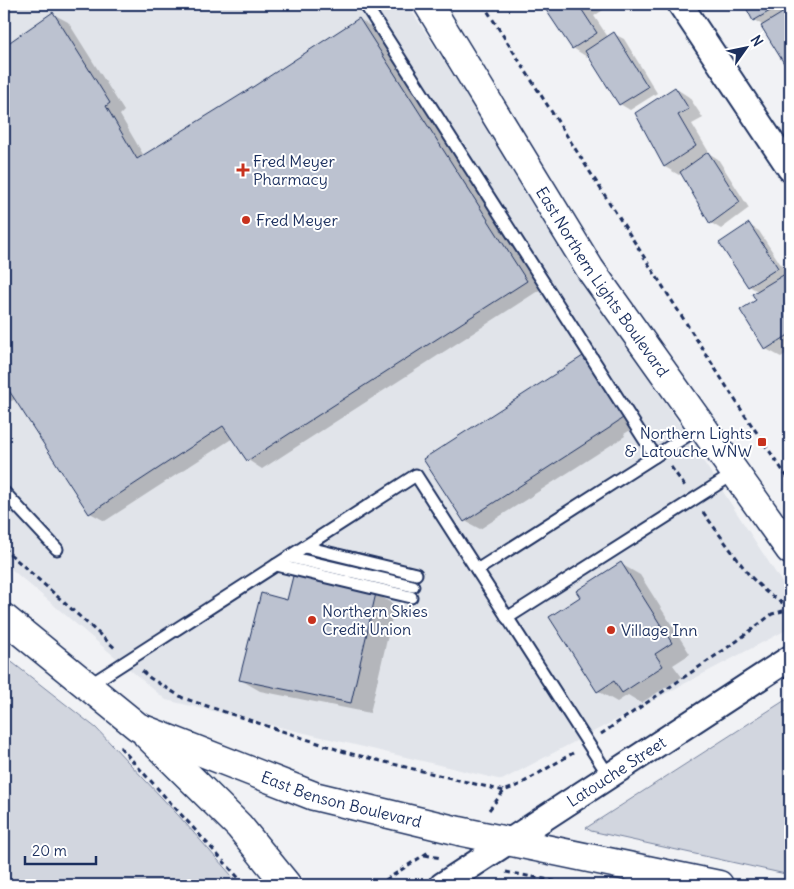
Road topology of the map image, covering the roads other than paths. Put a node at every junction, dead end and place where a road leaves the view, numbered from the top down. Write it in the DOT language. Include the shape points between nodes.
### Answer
graph roads {
  1 [pos="365,4"];
  2 [pos="428,4"];
  3 [pos="680,4"];
  4 [pos="790,169"];
  5 [pos="702,426"];
  6 [pos="655,456"];
  7 [pos="735,473"];
  8 [pos="4,492"];
  9 [pos="305,547"];
  10 [pos="57,549"];
  11 [pos="790,550"];
  12 [pos="288,557"];
  13 [pos="276,565"];
  14 [pos="477,570"];
  15 [pos="416,574"];
  16 [pos="4,618"];
  17 [pos="507,618"];
  18 [pos="790,658"];
  19 [pos="88,686"];
  20 [pos="138,727"];
  21 [pos="609,776"];
  22 [pos="508,841"];
  23 [pos="286,885"];
  24 [pos="442,885"];
  25 [pos="719,885"];
  1 -- 6 [label="lane"];
  2 -- 5 [label="main road, East Northern Lights Boulevard" via="590,269"];
  3 -- 4 [label="street"];
  5 -- 6 [label="lane"];
  5 -- 7 [label="main road, East Northern Lights Boulevard"];
  6 -- 14 [label="lane"];
  7 -- 11 [label="main road, East Northern Lights Boulevard"];
  7 -- 17 [label="lane"];
  8 -- 10 [label="lane"];
  9 -- 12 [label="lane"];
  9 -- 14 [label="lane" via="416,475"];
  9 -- 15 [label="lane"];
  12 -- 13 [label="lane"];
  12 -- 13 [label="lane" via="412,592"];
  13 -- 19 [label="lane"];
  14 -- 17 [label="lane"];
  16 -- 19 [label="main road, East Benson Boulevard"];
  17 -- 21 [label="lane"];
  18 -- 21 [label="street, Latouche Street"];
  19 -- 20 [label="main road, East Benson Boulevard"];
  20 -- 22 [label="main road, East Benson Boulevard" via="314,796"];
  20 -- 23 [label="main road" via="239,826"];
  21 -- 22 [label="street, Latouche Street"];
  22 -- 24 [label="street, Latouche Street"];
  22 -- 25 [label="main road, East Benson Boulevard"];
}
